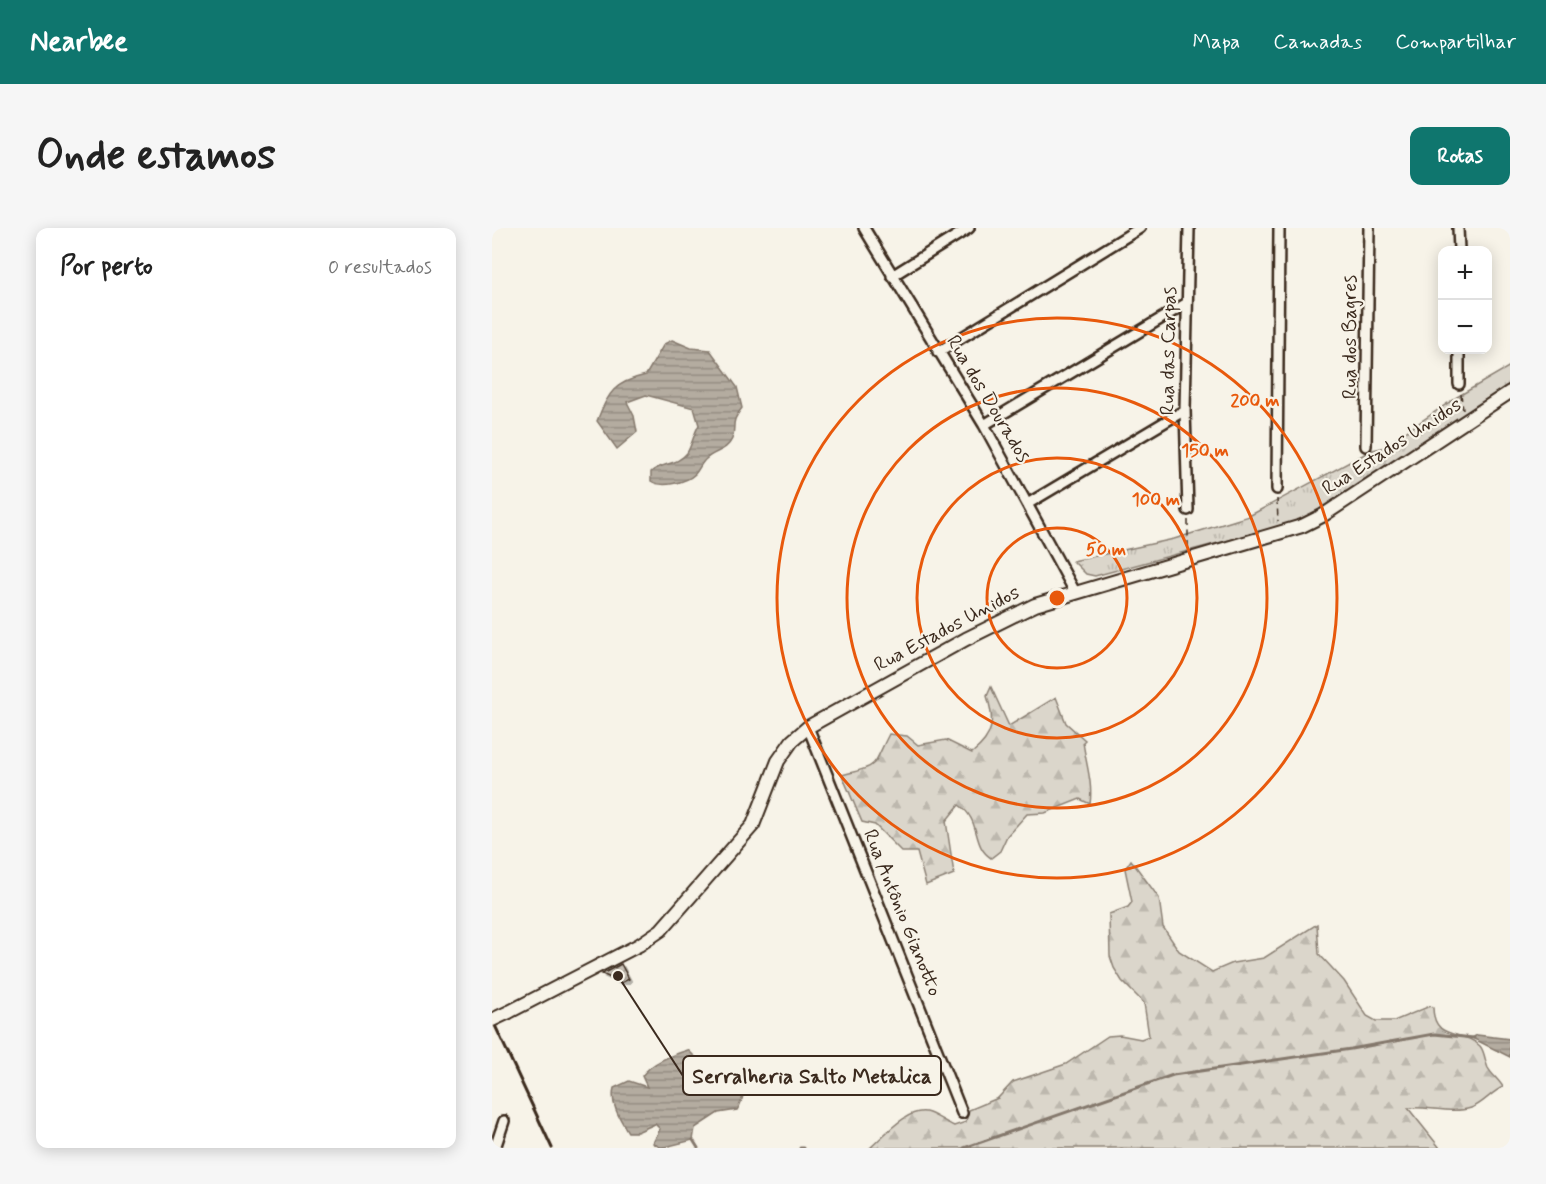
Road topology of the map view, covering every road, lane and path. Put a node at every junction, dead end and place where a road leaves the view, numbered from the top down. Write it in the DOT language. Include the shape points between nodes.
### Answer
graph roads {
  1 [pos="864,228"];
  2 [pos="969,228"];
  3 [pos="1140,228"];
  4 [pos="1189,228"];
  5 [pos="1279,228"];
  6 [pos="1368,228"];
  7 [pos="1458,228"];
  8 [pos="1458,246"];
  9 [pos="892,276"];
  10 [pos="1187,303"];
  11 [pos="938,352"];
  12 [pos="1459,354"];
  13 [pos="1459,384"];
  14 [pos="1510,392"];
  15 [pos="1185,410"];
  16 [pos="1465,423"];
  17 [pos="984,425"];
  18 [pos="1366,446"];
  19 [pos="1376,482"];
  20 [pos="1277,489"];
  21 [pos="1029,503"];
  22 [pos="1188,510"];
  23 [pos="1278,535"];
  24 [pos="1188,560"];
  25 [pos="1075,592"];
  26 [pos="808,728"];
  27 [pos="492,1020"];
  28 [pos="962,1113"];
  29 [pos="504,1121"];
  30 [pos="495,1148"];
  1 -- 9 [label="street, Rua dos Dourados"];
  2 -- 9 [label="street"];
  3 -- 11 [label="street"];
  4 -- 10 [label="street, Rua das Carpas"];
  5 -- 20 [label="street"];
  6 -- 18 [label="street, Rua dos Bagres"];
  7 -- 8 [label="street"];
  9 -- 11 [label="street, Rua dos Dourados"];
  10 -- 15 [label="street, Rua das Carpas"];
  10 -- 17 [label="street"];
  11 -- 17 [label="street, Rua dos Dourados"];
  12 -- 13 [label="street"];
  13 -- 16 [label="path"];
  14 -- 16 [label="street, Rua Estados Unidos"];
  15 -- 21 [label="street"];
  15 -- 22 [label="street, Rua das Carpas"];
  16 -- 19 [label="street, Rua Estados Unidos"];
  17 -- 21 [label="street, Rua dos Dourados"];
  18 -- 19 [label="path"];
  19 -- 23 [label="street, Rua Estados Unidos" via="1323,516"];
  20 -- 23 [label="path"];
  21 -- 25 [label="street, Rua dos Dourados"];
  22 -- 24 [label="path"];
  23 -- 24 [label="street, Rua Estados Unidos"];
  24 -- 25 [label="street, Rua Estados Unidos"];
  25 -- 26 [label="street, Rua Estados Unidos" via="1035,605 966,639"];
  26 -- 27 [label="street, Rua Estados Unidos, bridge" via="792,741 778,761 753,825 661,930"];
  26 -- 28 [label="street, Rua Antônio Gianotto"];
  29 -- 30 [label="street"];
}
